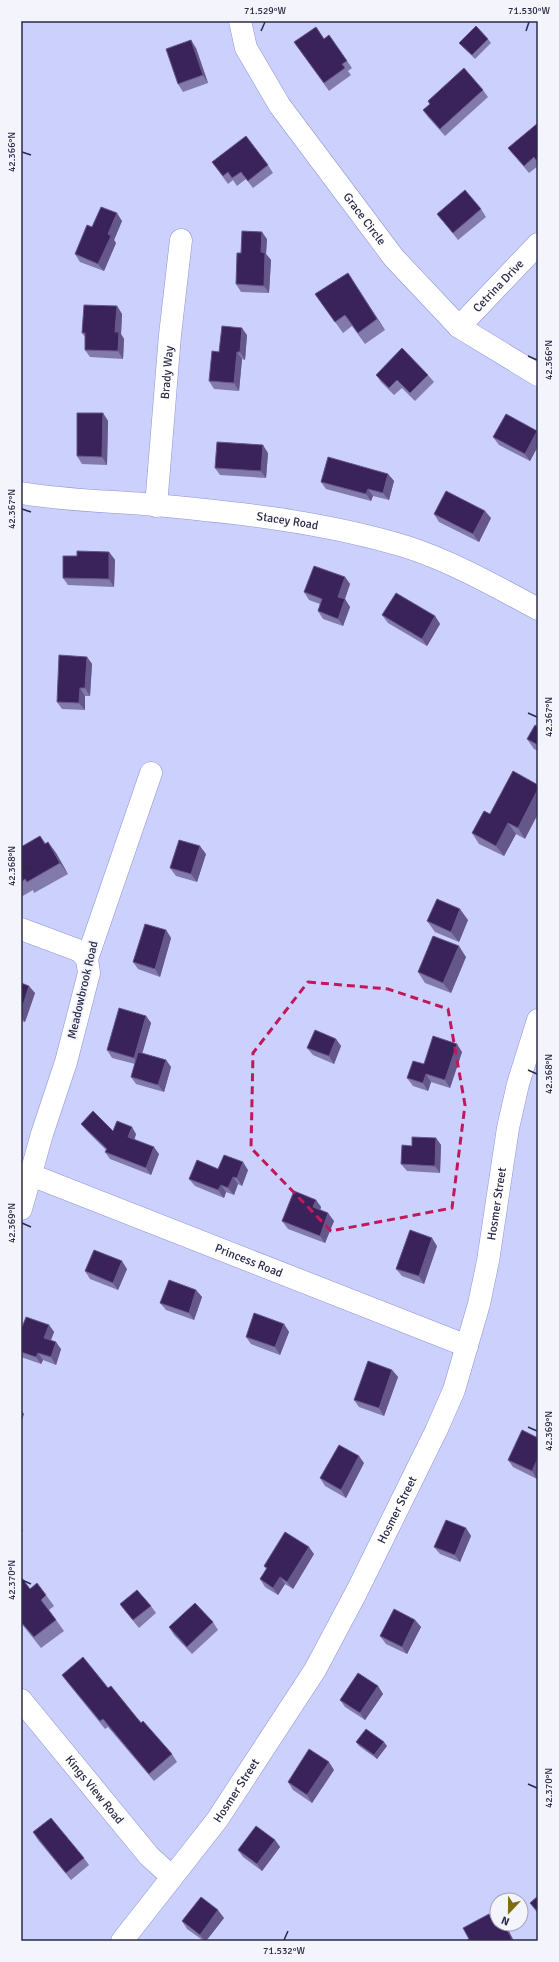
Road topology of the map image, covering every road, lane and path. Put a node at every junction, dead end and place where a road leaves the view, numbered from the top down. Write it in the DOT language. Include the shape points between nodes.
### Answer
graph roads {
  1 [pos="240,21"];
  2 [pos="181,240"];
  3 [pos="538,244"];
  4 [pos="460,327"];
  5 [pos="538,375"];
  6 [pos="21,493"];
  7 [pos="156,506"];
  8 [pos="538,609"];
  9 [pos="151,773"];
  10 [pos="21,930"];
  11 [pos="87,958"];
  12 [pos="538,1020"];
  13 [pos="31,1175"];
  14 [pos="21,1209"];
  15 [pos="467,1346"];
  16 [pos="21,1700"];
  17 [pos="172,1877"];
  18 [pos="122,1941"];
  1 -- 4 [label="street, Grace Circle" via="246,48 280,106 394,258"];
  2 -- 7 [label="street, Brady Way" via="170,335"];
  3 -- 4 [label="street, Cetrina Drive"];
  4 -- 5 [label="street, Grace Circle"];
  6 -- 7 [label="street, Stacey Road" via="54,499"];
  7 -- 8 [label="street, Stacey Road" via="276,518 407,547 449,563"];
  9 -- 11 [label="street, Meadowbrook Road"];
  10 -- 11 [label="street" via="80,950"];
  11 -- 13 [label="street, Meadowbrook Road" via="89,973 66,1062"];
  12 -- 15 [label="street, Hosmer Street" via="518,1084 508,1128 488,1261"];
  13 -- 14 [label="street, Meadowbrook Road"];
  13 -- 15 [label="street, Princess Road"];
  15 -- 17 [label="street, Hosmer Street" via="454,1390 436,1431 330,1644 243,1783"];
  16 -- 17 [label="street, Kings View Road" via="149,1856"];
  17 -- 18 [label="street, Hosmer Street"];
}
